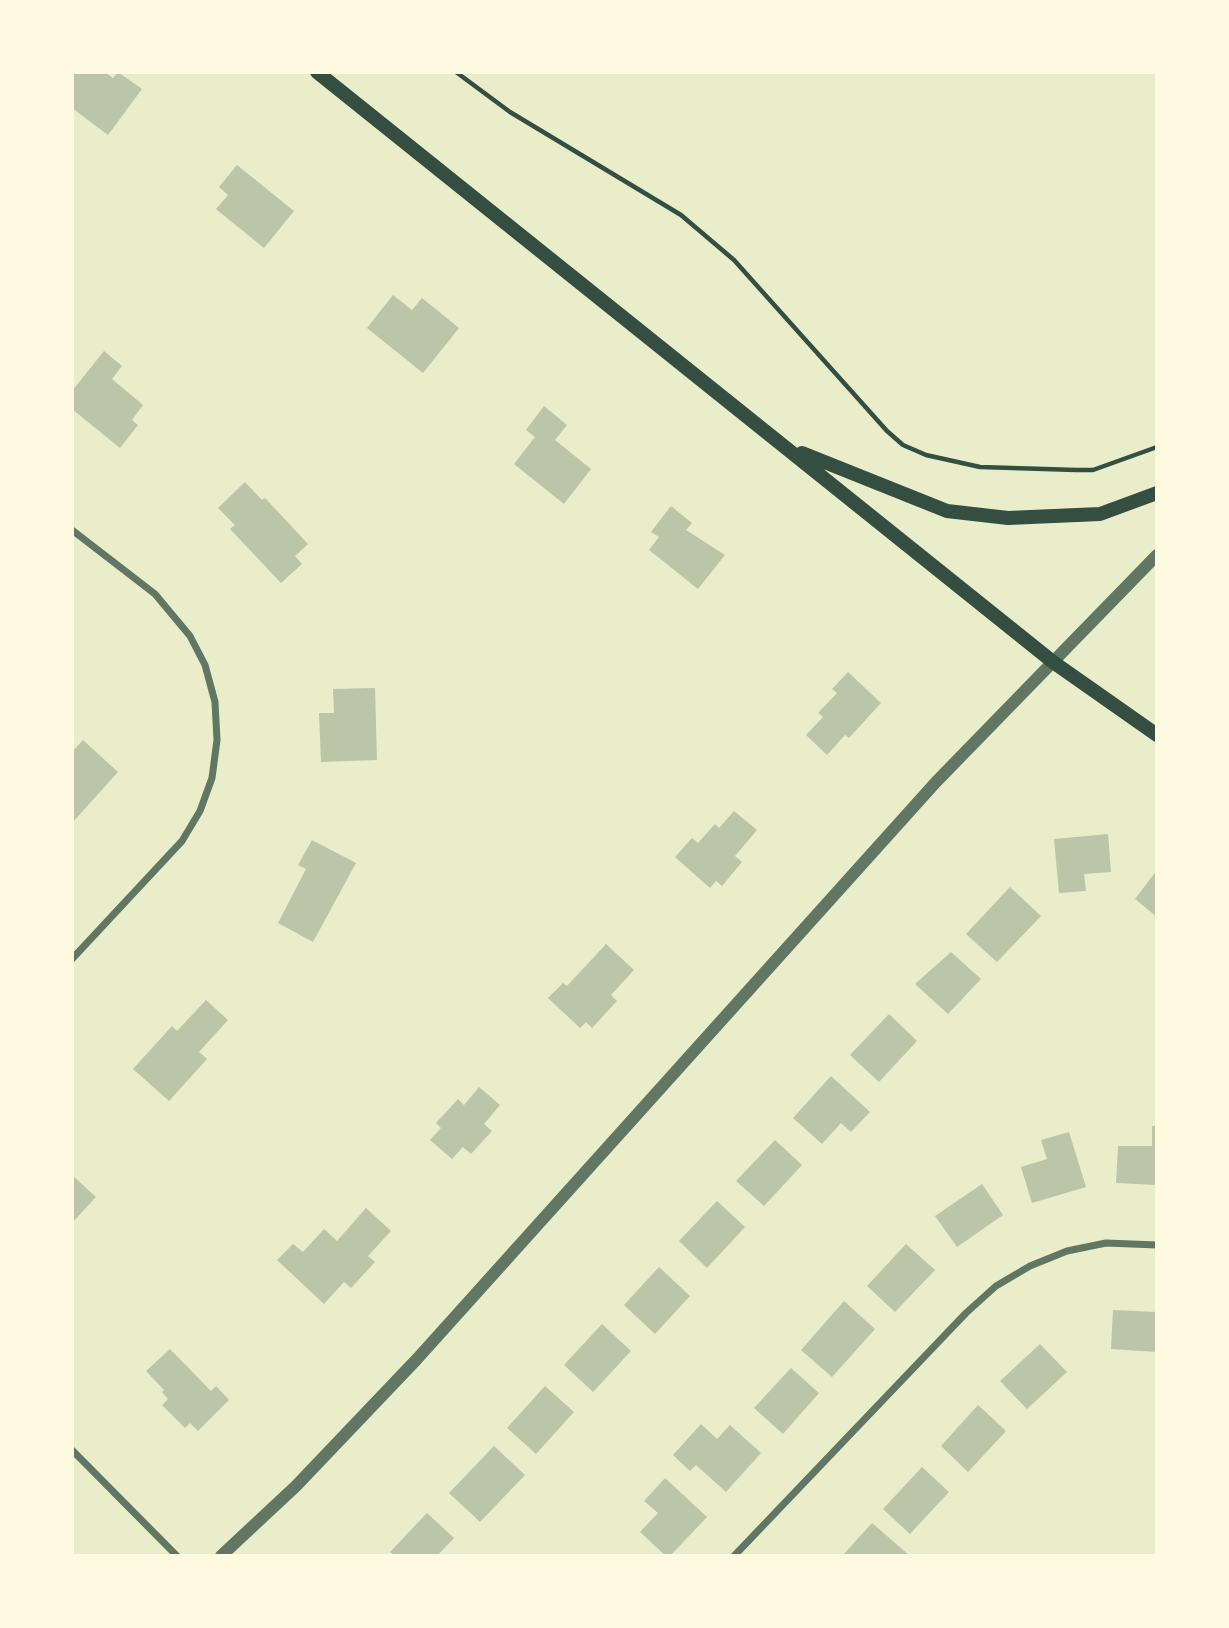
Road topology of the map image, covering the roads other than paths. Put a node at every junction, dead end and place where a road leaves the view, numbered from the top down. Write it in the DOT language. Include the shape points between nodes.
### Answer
graph roads {
  1 [pos="317,72"];
  2 [pos="788,447"];
  3 [pos="1157,493"];
  4 [pos="72,530"];
  5 [pos="1157,555"];
  6 [pos="1053,662"];
  7 [pos="1157,735"];
  8 [pos="72,959"];
  9 [pos="1157,1245"];
  10 [pos="72,1450"];
  11 [pos="177,1556"];
  12 [pos="221,1556"];
  13 [pos="734,1556"];
  1 -- 2 [label="main road"];
  2 -- 3 [label="main road" via="959,512 1008,518 1100,514"];
  2 -- 6 [label="main road"];
  4 -- 8 [label="street" via="155,594 190,636 205,665 215,702 218,740 212,778 182,841"];
  5 -- 6 [label="street"];
  6 -- 7 [label="main road"];
  6 -- 12 [label="street" via="927,793 417,1359 296,1486"];
  9 -- 13 [label="street" via="1106,1244 1067,1251 996,1286"];
  10 -- 11 [label="street"];
}
